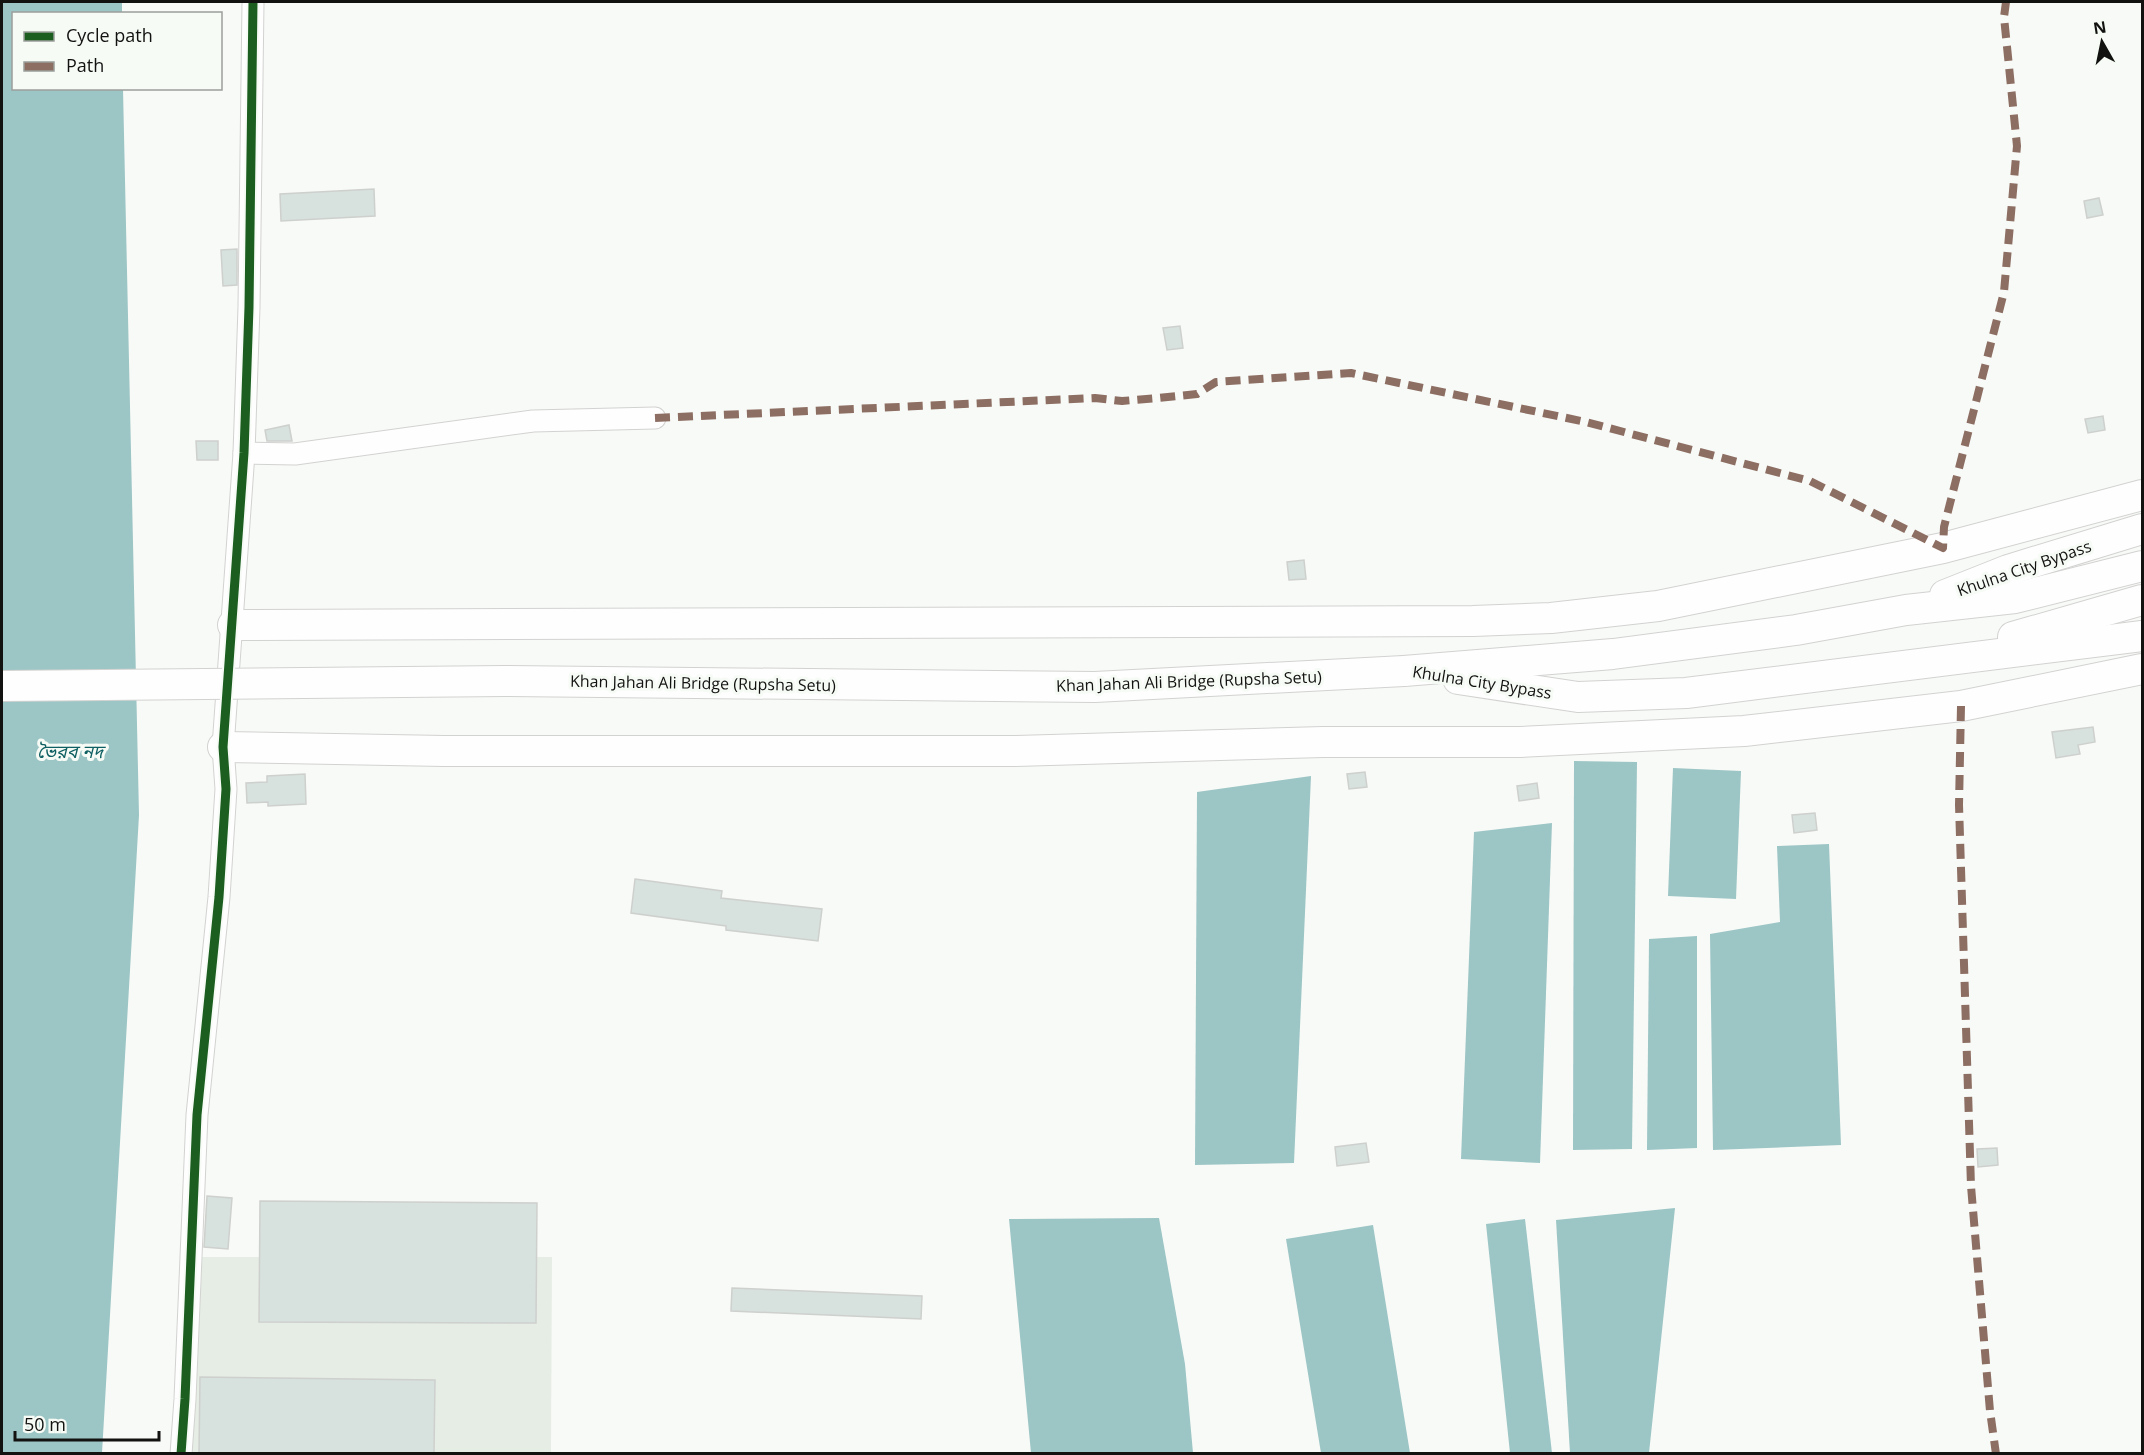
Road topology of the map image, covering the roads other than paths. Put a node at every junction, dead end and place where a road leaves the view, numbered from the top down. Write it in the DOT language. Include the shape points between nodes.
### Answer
graph roads {
  1 [pos="253,2"];
  2 [pos="655,418"];
  3 [pos="244,453"];
  4 [pos="2142,495"];
  5 [pos="2142,529"];
  6 [pos="2142,550"];
  7 [pos="2142,566"];
  8 [pos="2142,579"];
  9 [pos="2142,600"];
  10 [pos="1906,610"];
  11 [pos="2142,620"];
  12 [pos="232,625"];
  13 [pos="2142,636"];
  14 [pos="2142,650"];
  15 [pos="1915,665"];
  16 [pos="2142,669"];
  17 [pos="1404,671"];
  18 [pos="2,686"];
  19 [pos="223,747"];
  20 [pos="181,1454"];
  1 -- 3 [label="street"];
  2 -- 3 [label="street" via="533,421 295,454"];
  3 -- 12 [label="street"];
  4 -- 12 [label="highway" via="1920,552 1658,606 1551,618"];
  5 -- 10 [label="highway, Khulna City Bypass" via="2007,570"];
  6 -- 10 [label="highway, Khulna City Bypass"];
  7 -- 10 [label="highway, Khulna City Bypass" via="2015,598"];
  8 -- 10 [label="highway, Khulna City Bypass" via="2018,609"];
  9 -- 15 [label="highway, Khulna City Bypass"];
  10 -- 17 [label="highway, Khulna City Bypass" via="1796,630 1613,654"];
  11 -- 15 [label="highway, Khulna City Bypass"];
  12 -- 19 [label="street"];
  13 -- 15 [label="highway, Khulna City Bypass"];
  14 -- 15 [label="highway, Khulna City Bypass" via="2033,661"];
  15 -- 17 [label="highway, Khulna City Bypass" via="1686,693 1578,697"];
  16 -- 19 [label="highway" via="1961,706 1744,730 1520,742 1323,742 992,751 444,752"];
  17 -- 18 [label="highway, Khan Jahan Ali Bridge (Rupsha Setu), bridge" via="1095,687 517,681"];
  19 -- 20 [label="street" via="225,800 219,897 196,1114"];
}
